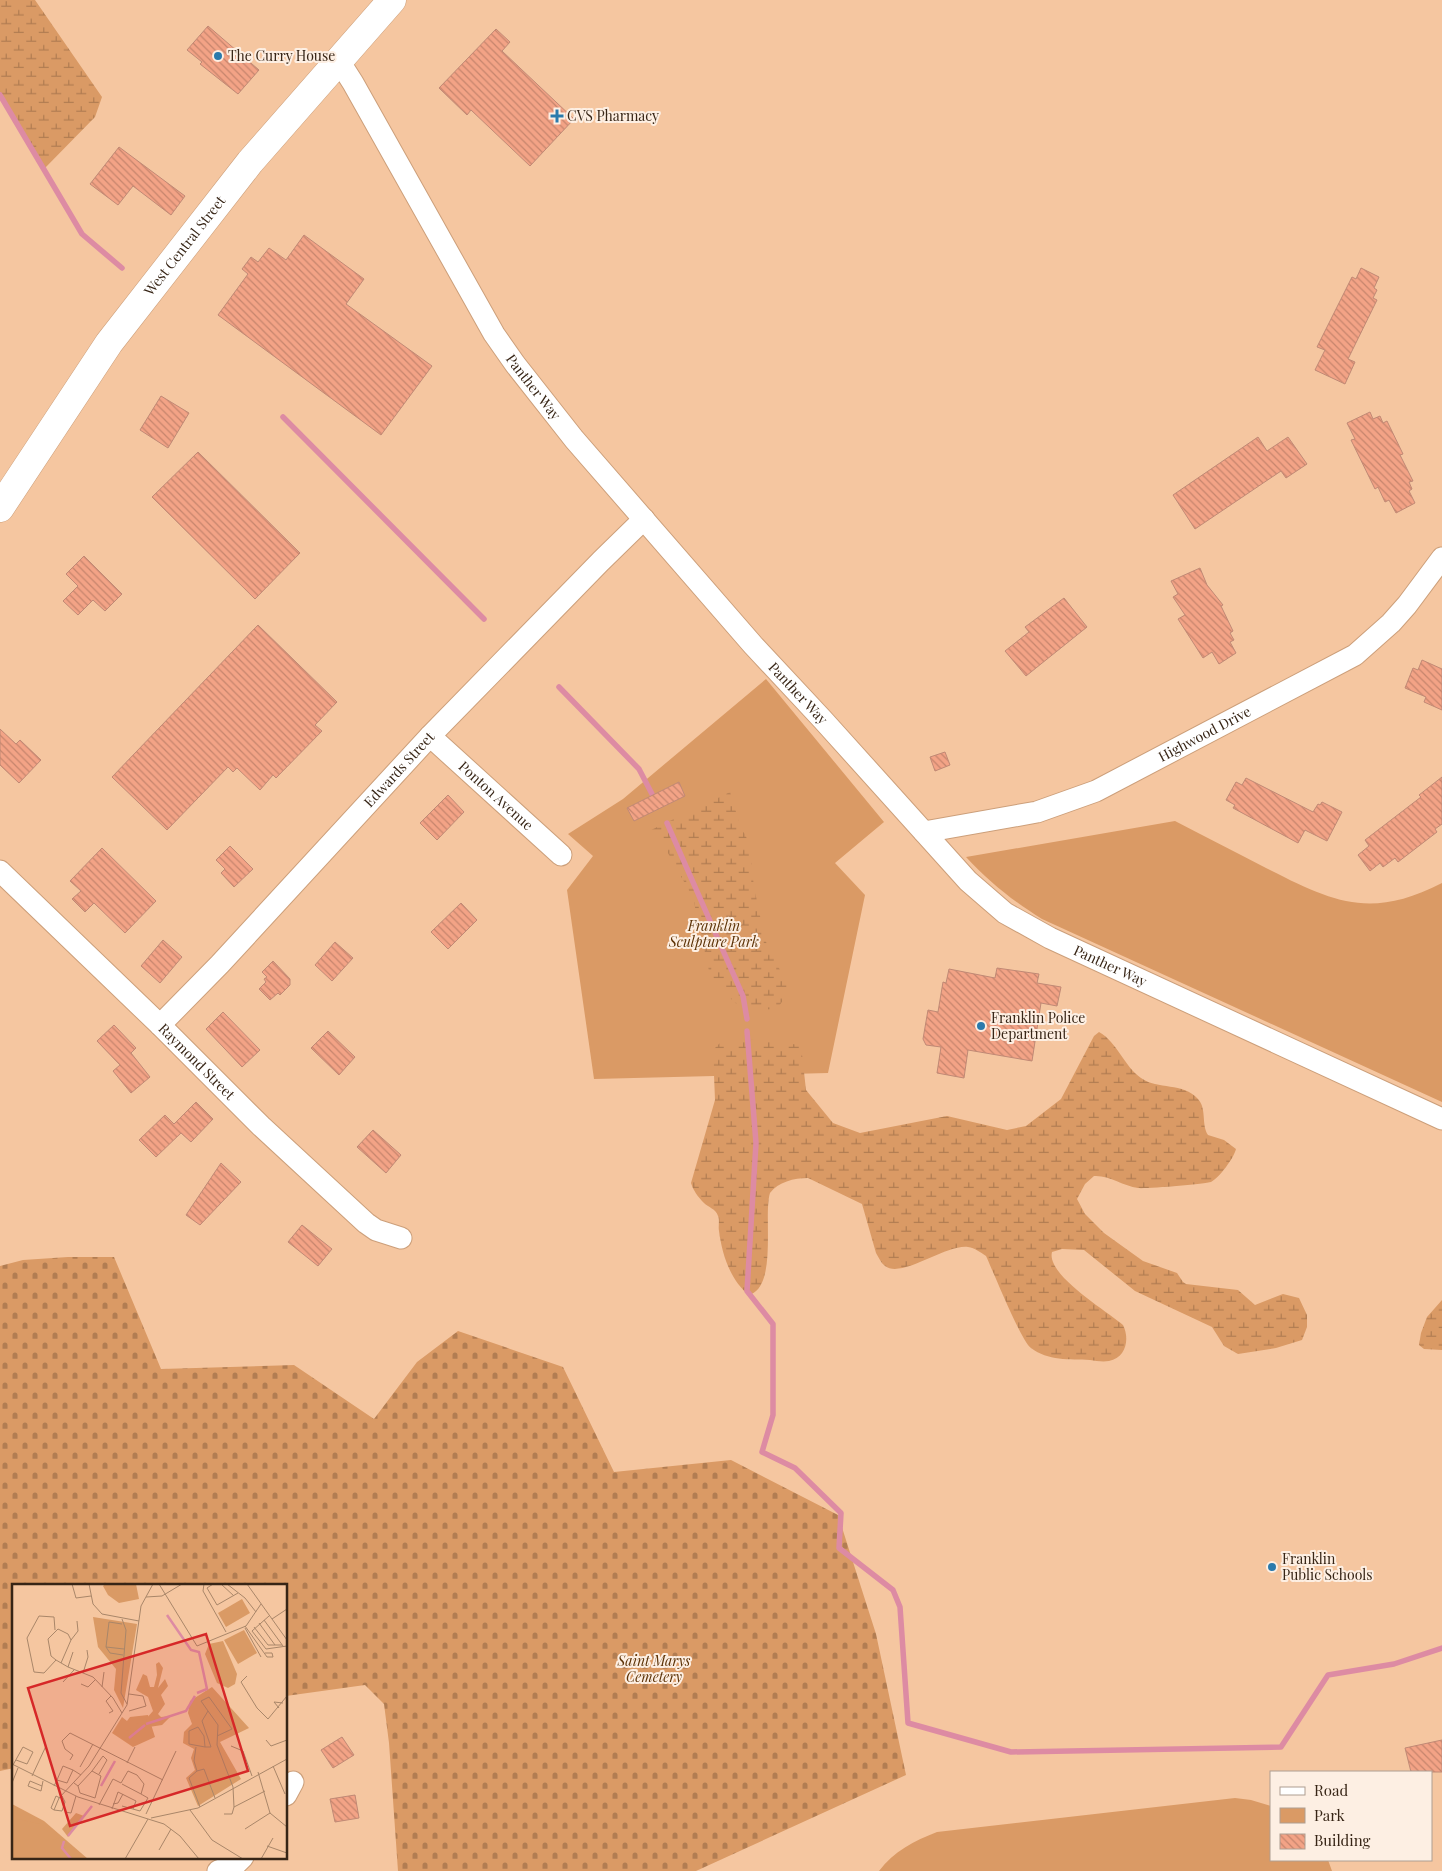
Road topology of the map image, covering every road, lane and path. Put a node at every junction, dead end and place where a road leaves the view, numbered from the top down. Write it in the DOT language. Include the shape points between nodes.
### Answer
graph roads {
  1 [pos="392,0"];
  2 [pos="339,61"];
  3 [pos="0,508"];
  4 [pos="644,520"];
  5 [pos="1442,558"];
  6 [pos="430,736"];
  7 [pos="924,832"];
  8 [pos="561,855"];
  9 [pos="0,871"];
  10 [pos="160,1025"];
  11 [pos="1442,1119"];
  12 [pos="401,1238"];
  13 [pos="242,1858"];
  14 [pos="218,1871"];
  1 -- 2 [label="main road, West Central Street"];
  2 -- 3 [label="main road, West Central Street" via="250,162 109,343"];
  2 -- 4 [label="street, Panther Way" via="452,262 514,364"];
  4 -- 6 [label="street, Edwards Street"];
  4 -- 7 [label="street, Panther Way" via="753,646"];
  5 -- 7 [label="street, Highwood Drive" via="1407,605 1355,656 1096,791 1037,812"];
  6 -- 8 [label="street, Ponton Avenue"];
  6 -- 10 [label="street, Edwards Street"];
  7 -- 11 [label="street, Panther Way" via="981,894 1022,923"];
  9 -- 10 [label="street, Raymond Street"];
  10 -- 12 [label="street, Raymond Street" via="261,1126 366,1223"];
  13 -- 14 [label="street"];
}
